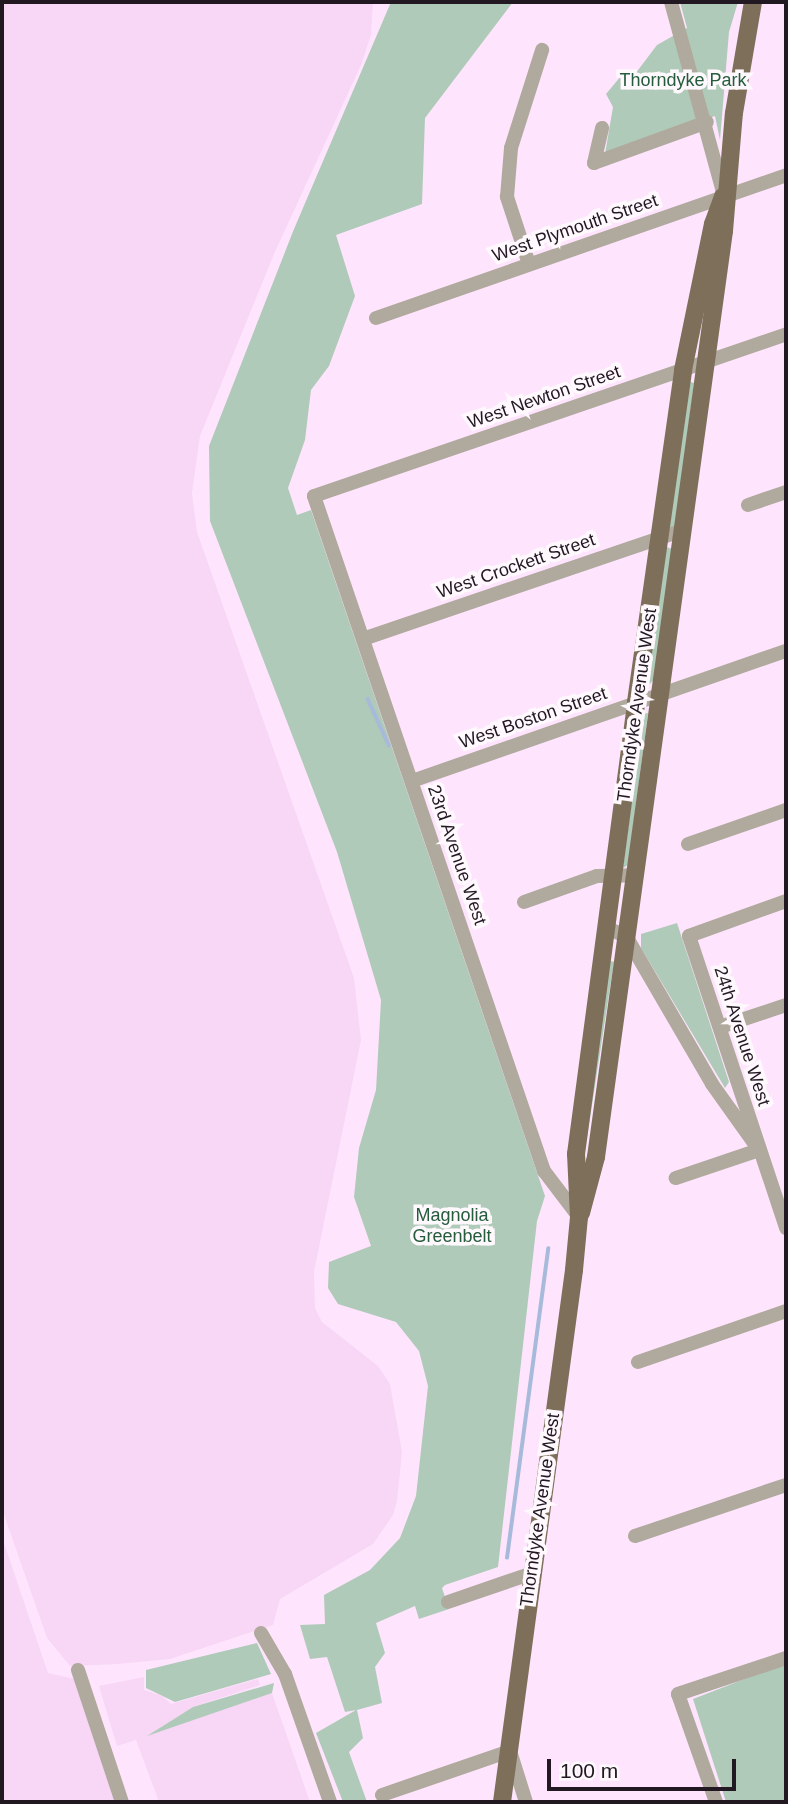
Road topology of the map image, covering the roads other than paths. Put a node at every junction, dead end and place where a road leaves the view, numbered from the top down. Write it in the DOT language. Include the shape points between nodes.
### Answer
graph roads {
  1 [pos="671,2"];
  2 [pos="753,2"];
  3 [pos="542,50"];
  4 [pos="708,122"];
  5 [pos="602,128"];
  6 [pos="786,175"];
  7 [pos="723,197"];
  8 [pos="529,264"];
  9 [pos="376,317"];
  10 [pos="786,334"];
  11 [pos="706,362"];
  12 [pos="683,370"];
  13 [pos="786,492"];
  14 [pos="314,496"];
  15 [pos="748,505"];
  16 [pos="683,530"];
  17 [pos="659,538"];
  18 [pos="363,639"];
  19 [pos="786,651"];
  20 [pos="660,694"];
  21 [pos="636,702"];
  22 [pos="412,781"];
  23 [pos="786,810"];
  24 [pos="688,844"];
  25 [pos="636,875"];
  26 [pos="614,876"];
  27 [pos="786,901"];
  28 [pos="524,902"];
  29 [pos="607,928"];
  30 [pos="626,936"];
  31 [pos="786,1005"];
  32 [pos="720,1027"];
  33 [pos="760,1150"];
  34 [pos="676,1178"];
  35 [pos="579,1217"];
  36 [pos="786,1228"];
  37 [pos="786,1311"];
  38 [pos="638,1362"];
  39 [pos="786,1485"];
  40 [pos="635,1536"];
  41 [pos="530,1574"];
  42 [pos="448,1602"];
  43 [pos="261,1633"];
  44 [pos="786,1658"];
  45 [pos="78,1670"];
  46 [pos="509,1751"];
  47 [pos="382,1795"];
  48 [pos="122,1802"];
  49 [pos="330,1802"];
  50 [pos="502,1802"];
  51 [pos="526,1802"];
  52 [pos="716,1802"];
  1 -- 4 [label="street"];
  2 -- 7 [label="main road, Thorndyke Avenue West"];
  3 -- 8 [label="street" via="511,148 506,197"];
  4 -- 5 [label="street" via="594,163"];
  4 -- 7 [label="street"];
  6 -- 7 [label="street, West Plymouth Street"];
  7 -- 8 [label="street, West Plymouth Street"];
  7 -- 11 [label="main road, Thorndyke Avenue West" via="724,231"];
  7 -- 12 [label="main road, Thorndyke Avenue West" via="713,224"];
  8 -- 9 [label="street, West Plymouth Street"];
  10 -- 11 [label="street, West Newton Street"];
  11 -- 12 [label="street, West Newton Street"];
  11 -- 16 [label="main road, Thorndyke Avenue West"];
  12 -- 14 [label="street, West Newton Street"];
  12 -- 17 [label="main road, Thorndyke Avenue West"];
  13 -- 15 [label="street"];
  14 -- 18 [label="street, 23rd Avenue West"];
  16 -- 17 [label="street, West Crockett Street"];
  16 -- 20 [label="main road, Thorndyke Avenue West"];
  17 -- 18 [label="street, West Crockett Street"];
  17 -- 21 [label="main road, Thorndyke Avenue West"];
  18 -- 22 [label="street, 23rd Avenue West"];
  19 -- 20 [label="street, West Boston Street"];
  20 -- 21 [label="street, West Boston Street"];
  20 -- 25 [label="main road, Thorndyke Avenue West"];
  21 -- 22 [label="street, West Boston Street"];
  21 -- 26 [label="main road, Thorndyke Avenue West"];
  22 -- 35 [label="street, 23rd Avenue West" via="544,1171"];
  23 -- 24 [label="street"];
  25 -- 26 [label="street"];
  25 -- 30 [label="main road, Thorndyke Avenue West"];
  26 -- 28 [label="street" via="597,877"];
  26 -- 29 [label="main road, Thorndyke Avenue West"];
  27 -- 32 [label="street, 24th Avenue West" via="689,936"];
  29 -- 30 [label="street"];
  29 -- 35 [label="main road, Thorndyke Avenue West" via="576,1154"];
  30 -- 33 [label="street" via="712,1084"];
  30 -- 35 [label="main road, Thorndyke Avenue West" via="596,1157"];
  31 -- 32 [label="street"];
  32 -- 33 [label="street, 24th Avenue West"];
  33 -- 34 [label="street"];
  33 -- 36 [label="street, 24th Avenue West"];
  35 -- 41 [label="main road, Thorndyke Avenue West"];
  37 -- 38 [label="street"];
  39 -- 40 [label="street"];
  41 -- 42 [label="street"];
  41 -- 46 [label="main road, Thorndyke Avenue West"];
  43 -- 49 [label="street" via="285,1674"];
  44 -- 52 [label="street" via="678,1694"];
  45 -- 48 [label="street"];
  46 -- 47 [label="street"];
  46 -- 50 [label="main road, Thorndyke Avenue West"];
  46 -- 51 [label="street"];
}
